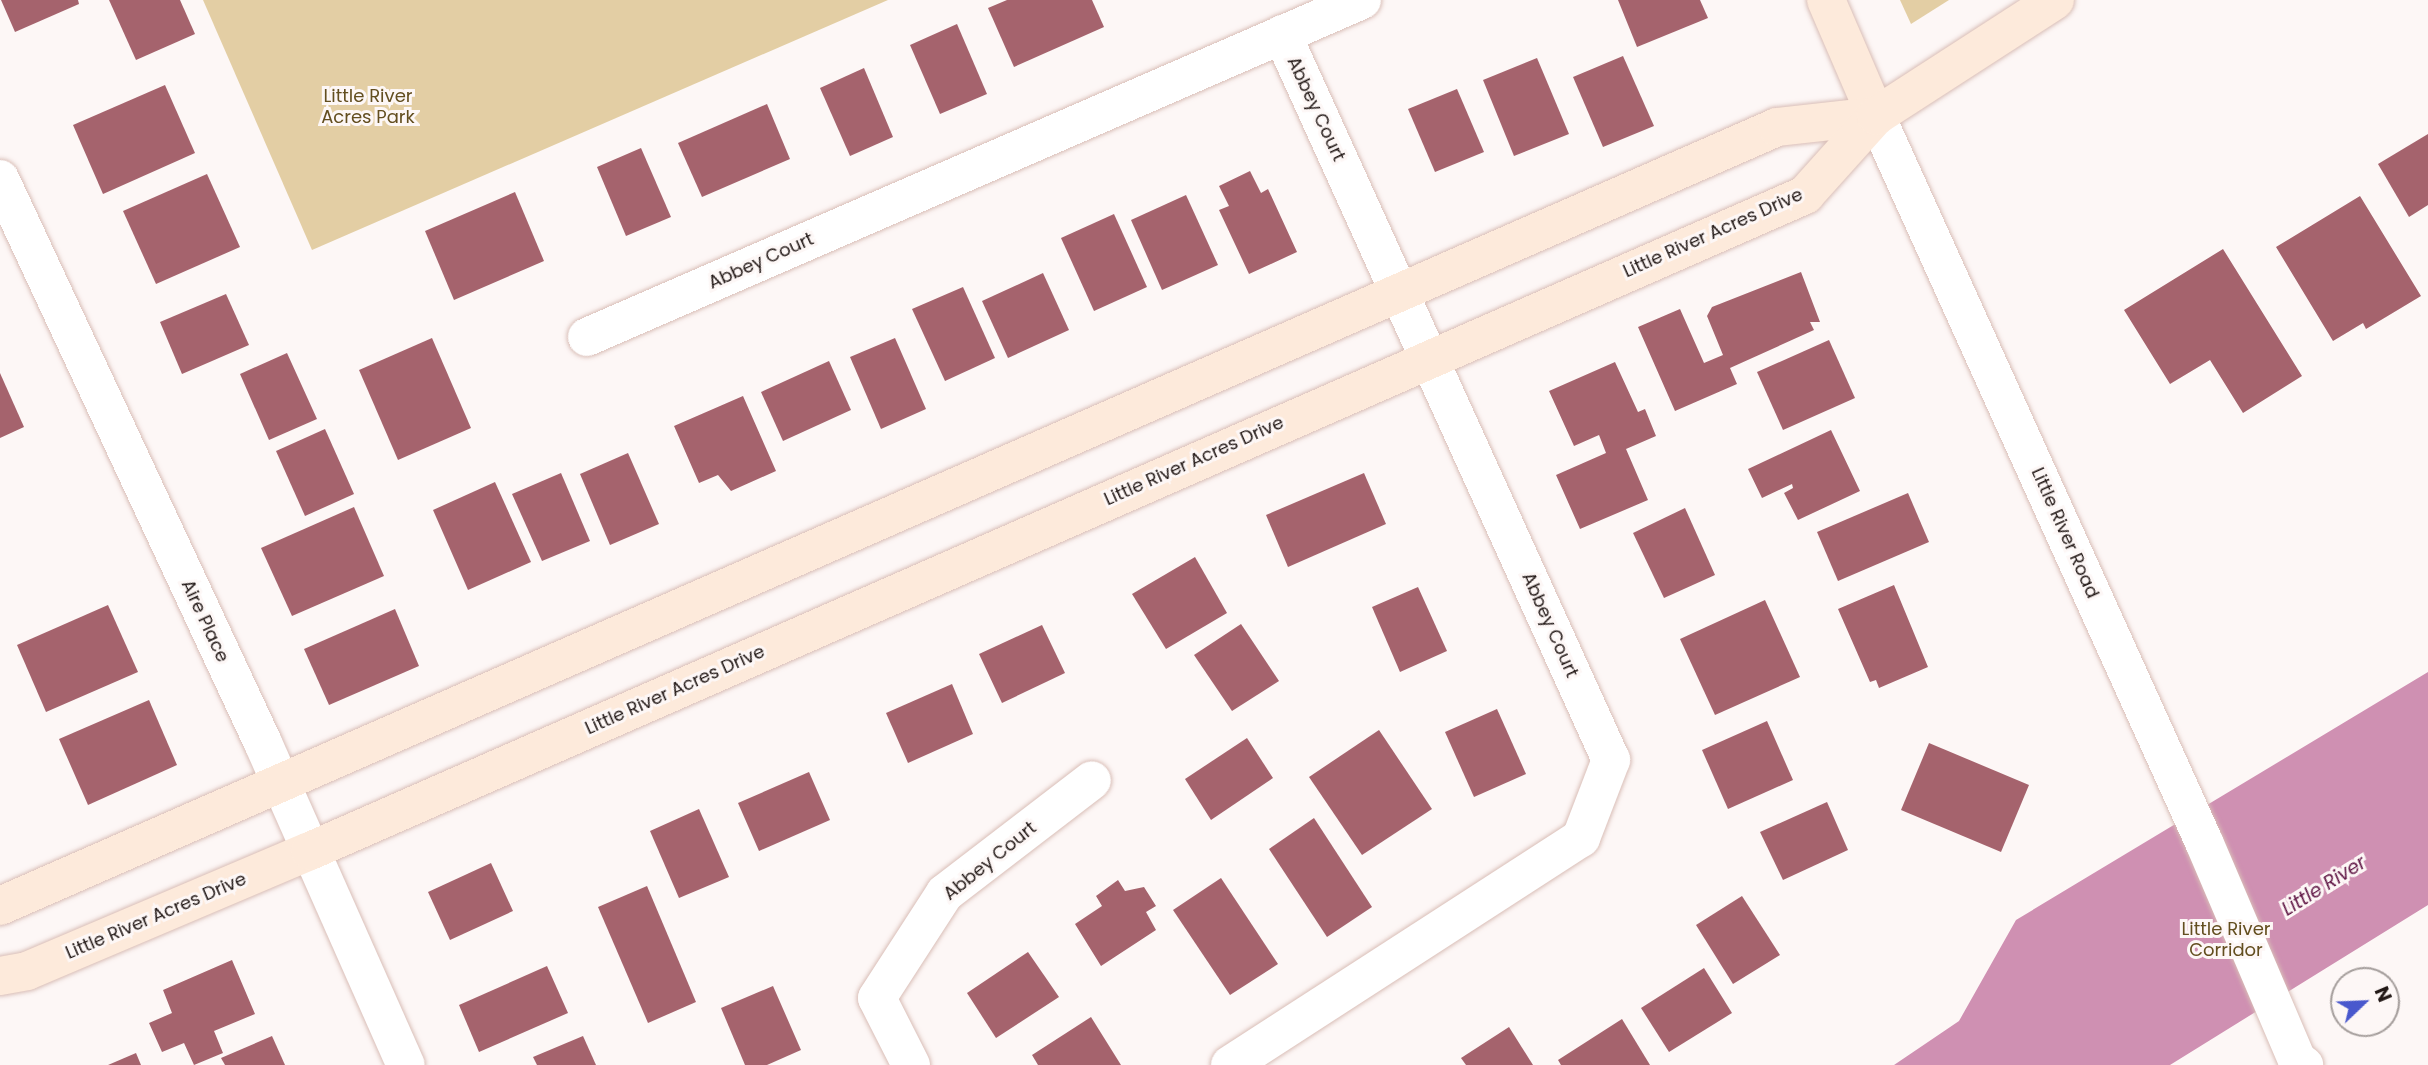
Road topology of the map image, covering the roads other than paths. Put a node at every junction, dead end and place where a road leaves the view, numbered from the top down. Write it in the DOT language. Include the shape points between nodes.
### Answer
graph roads {
  1 [pos="1362,0"];
  2 [pos="1826,0"];
  3 [pos="2055,0"];
  4 [pos="1282,34"];
  5 [pos="1877,116"];
  6 [pos="0,179"];
  7 [pos="1401,292"];
  8 [pos="587,337"];
  9 [pos="1427,358"];
  10 [pos="1092,780"];
  11 [pos="281,784"];
  12 [pos="310,851"];
  13 [pos="0,906"];
  14 [pos="0,976"];
  15 [pos="2300,1063"];
  16 [pos="406,1065"];
  17 [pos="911,1065"];
  18 [pos="1230,1065"];
  1 -- 4 [label="street, Abbey Court"];
  2 -- 5 [label="street, Little River Road"];
  3 -- 5 [label="street"];
  4 -- 7 [label="street, Abbey Court"];
  4 -- 8 [label="street, Abbey Court"];
  5 -- 7 [label="street" via="1777,127"];
  5 -- 9 [label="street, Little River Acres Drive" via="1805,195"];
  5 -- 15 [label="street, Little River Road"];
  6 -- 11 [label="street, Aire Place"];
  7 -- 9 [label="street, Abbey Court"];
  7 -- 11 [label="street"];
  9 -- 12 [label="street, Little River Acres Drive"];
  9 -- 18 [label="street, Abbey Court" via="1611,760 1581,838"];
  10 -- 17 [label="street, Abbey Court" via="945,893 877,998"];
  11 -- 12 [label="street, Aire Place"];
  11 -- 13 [label="street"];
  12 -- 14 [label="street, Little River Acres Drive" via="27,971"];
  12 -- 16 [label="street, Aire Place"];
}
